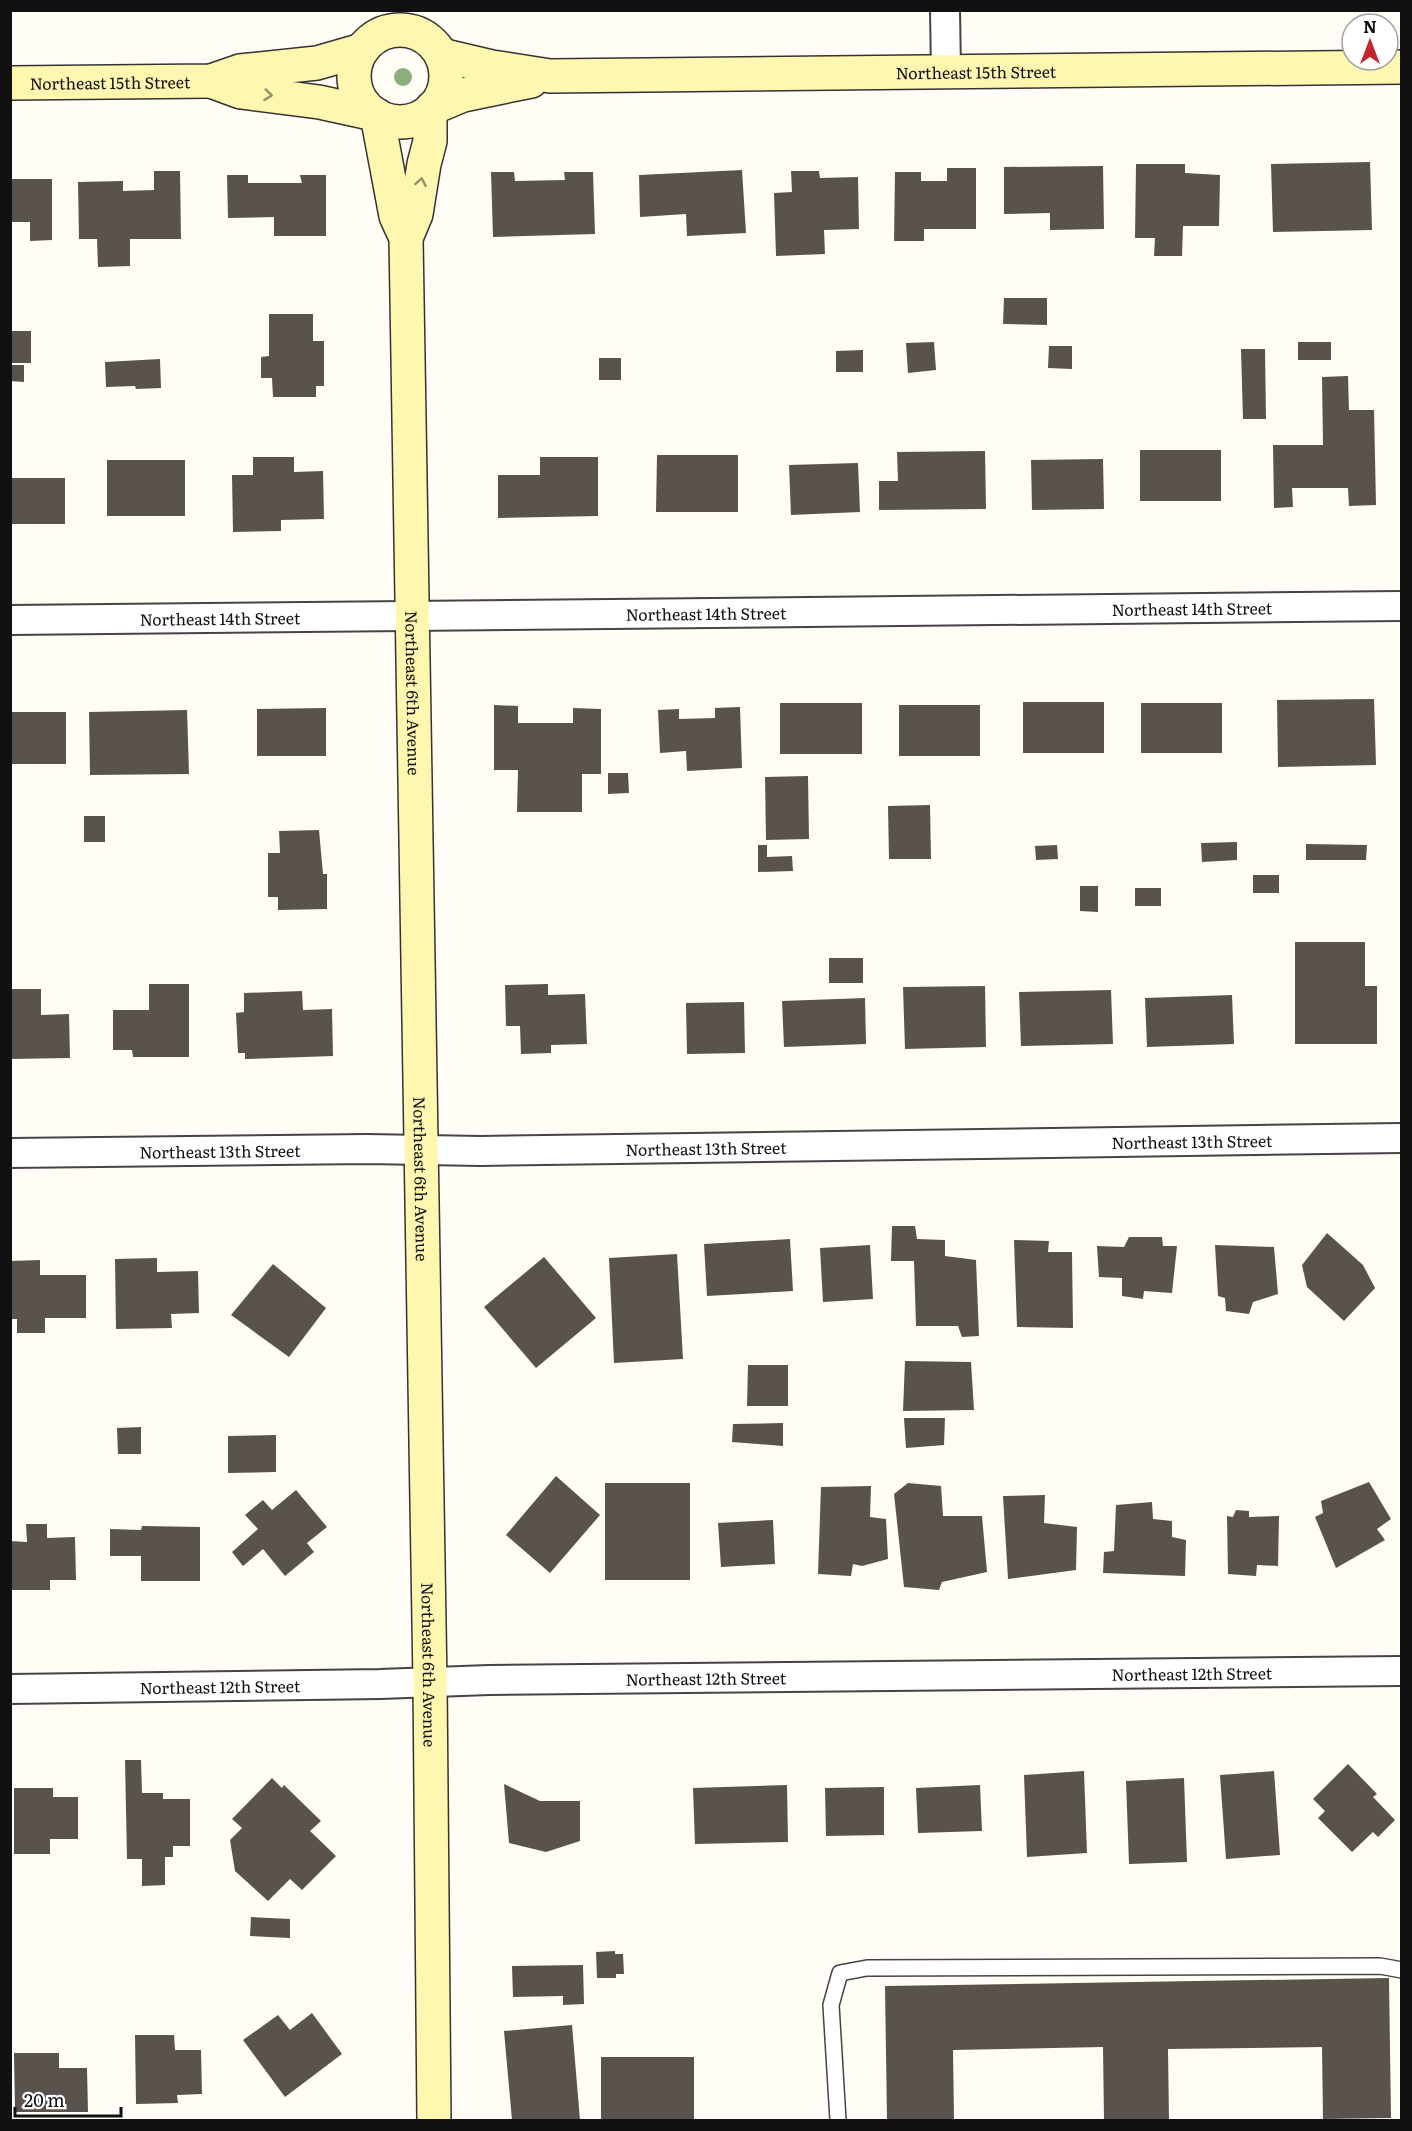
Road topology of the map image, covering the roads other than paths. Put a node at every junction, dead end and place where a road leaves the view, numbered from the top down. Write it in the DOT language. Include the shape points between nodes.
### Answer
graph roads {
  1 [pos="422,10"];
  2 [pos="945,10"];
  3 [pos="374,33"];
  4 [pos="438,50"];
  5 [pos="1401,67"];
  6 [pos="946,72"];
  7 [pos="550,76"];
  8 [pos="212,81"];
  9 [pos="10,83"];
  10 [pos="431,110"];
  11 [pos="376,114"];
  12 [pos="406,238"];
  13 [pos="1401,606"];
  14 [pos="411,617"];
  15 [pos="10,620"];
  16 [pos="1401,1138"];
  17 [pos="419,1150"];
  18 [pos="10,1153"];
  19 [pos="1401,1671"];
  20 [pos="430,1683"];
  21 [pos="10,1689"];
  22 [pos="1401,1970"];
  23 [pos="434,2121"];
  24 [pos="838,2121"];
  1 -- 4 [label="street"];
  2 -- 6 [label="street"];
  3 -- 4 [label="street" via="399,29 414,32"];
  3 -- 8 [label="street, Northeast 15th Street" via="317,63 240,71"];
  3 -- 11 [label="street" via="356,64 354,78 361,98"];
  4 -- 7 [label="street, Northeast 15th Street" via="492,67"];
  4 -- 10 [label="street" via="447,77 444,91"];
  5 -- 6 [label="street, Northeast 15th Street"];
  6 -- 7 [label="street, Northeast 15th Street"];
  7 -- 10 [label="street, Northeast 15th Street" via="463,95"];
  8 -- 9 [label="street, Northeast 15th Street"];
  8 -- 11 [label="street, Northeast 15th Street, one-way" via="241,92"];
  10 -- 11 [label="street" via="415,120 401,122"];
  12 -- 10 [label="street, Northeast 6th Avenue, one-way" via="416,214 430,141"];
  11 -- 12 [label="street, Northeast 6th Avenue" via="396,216"];
  12 -- 14 [label="street, Northeast 6th Avenue"];
  13 -- 14 [label="street, Northeast 14th Street"];
  14 -- 15 [label="street, Northeast 14th Street"];
  14 -- 17 [label="street, Northeast 6th Avenue"];
  16 -- 17 [label="street, Northeast 13th Street"];
  17 -- 18 [label="street, Northeast 13th Street"];
  17 -- 20 [label="street, Northeast 6th Avenue"];
  19 -- 20 [label="street, Northeast 12th Street"];
  20 -- 21 [label="street, Northeast 12th Street"];
  20 -- 23 [label="street, Northeast 6th Avenue"];
  22 -- 24 [label="lane" via="1380,1966 867,1968 840,1973 831,2005"];
}
